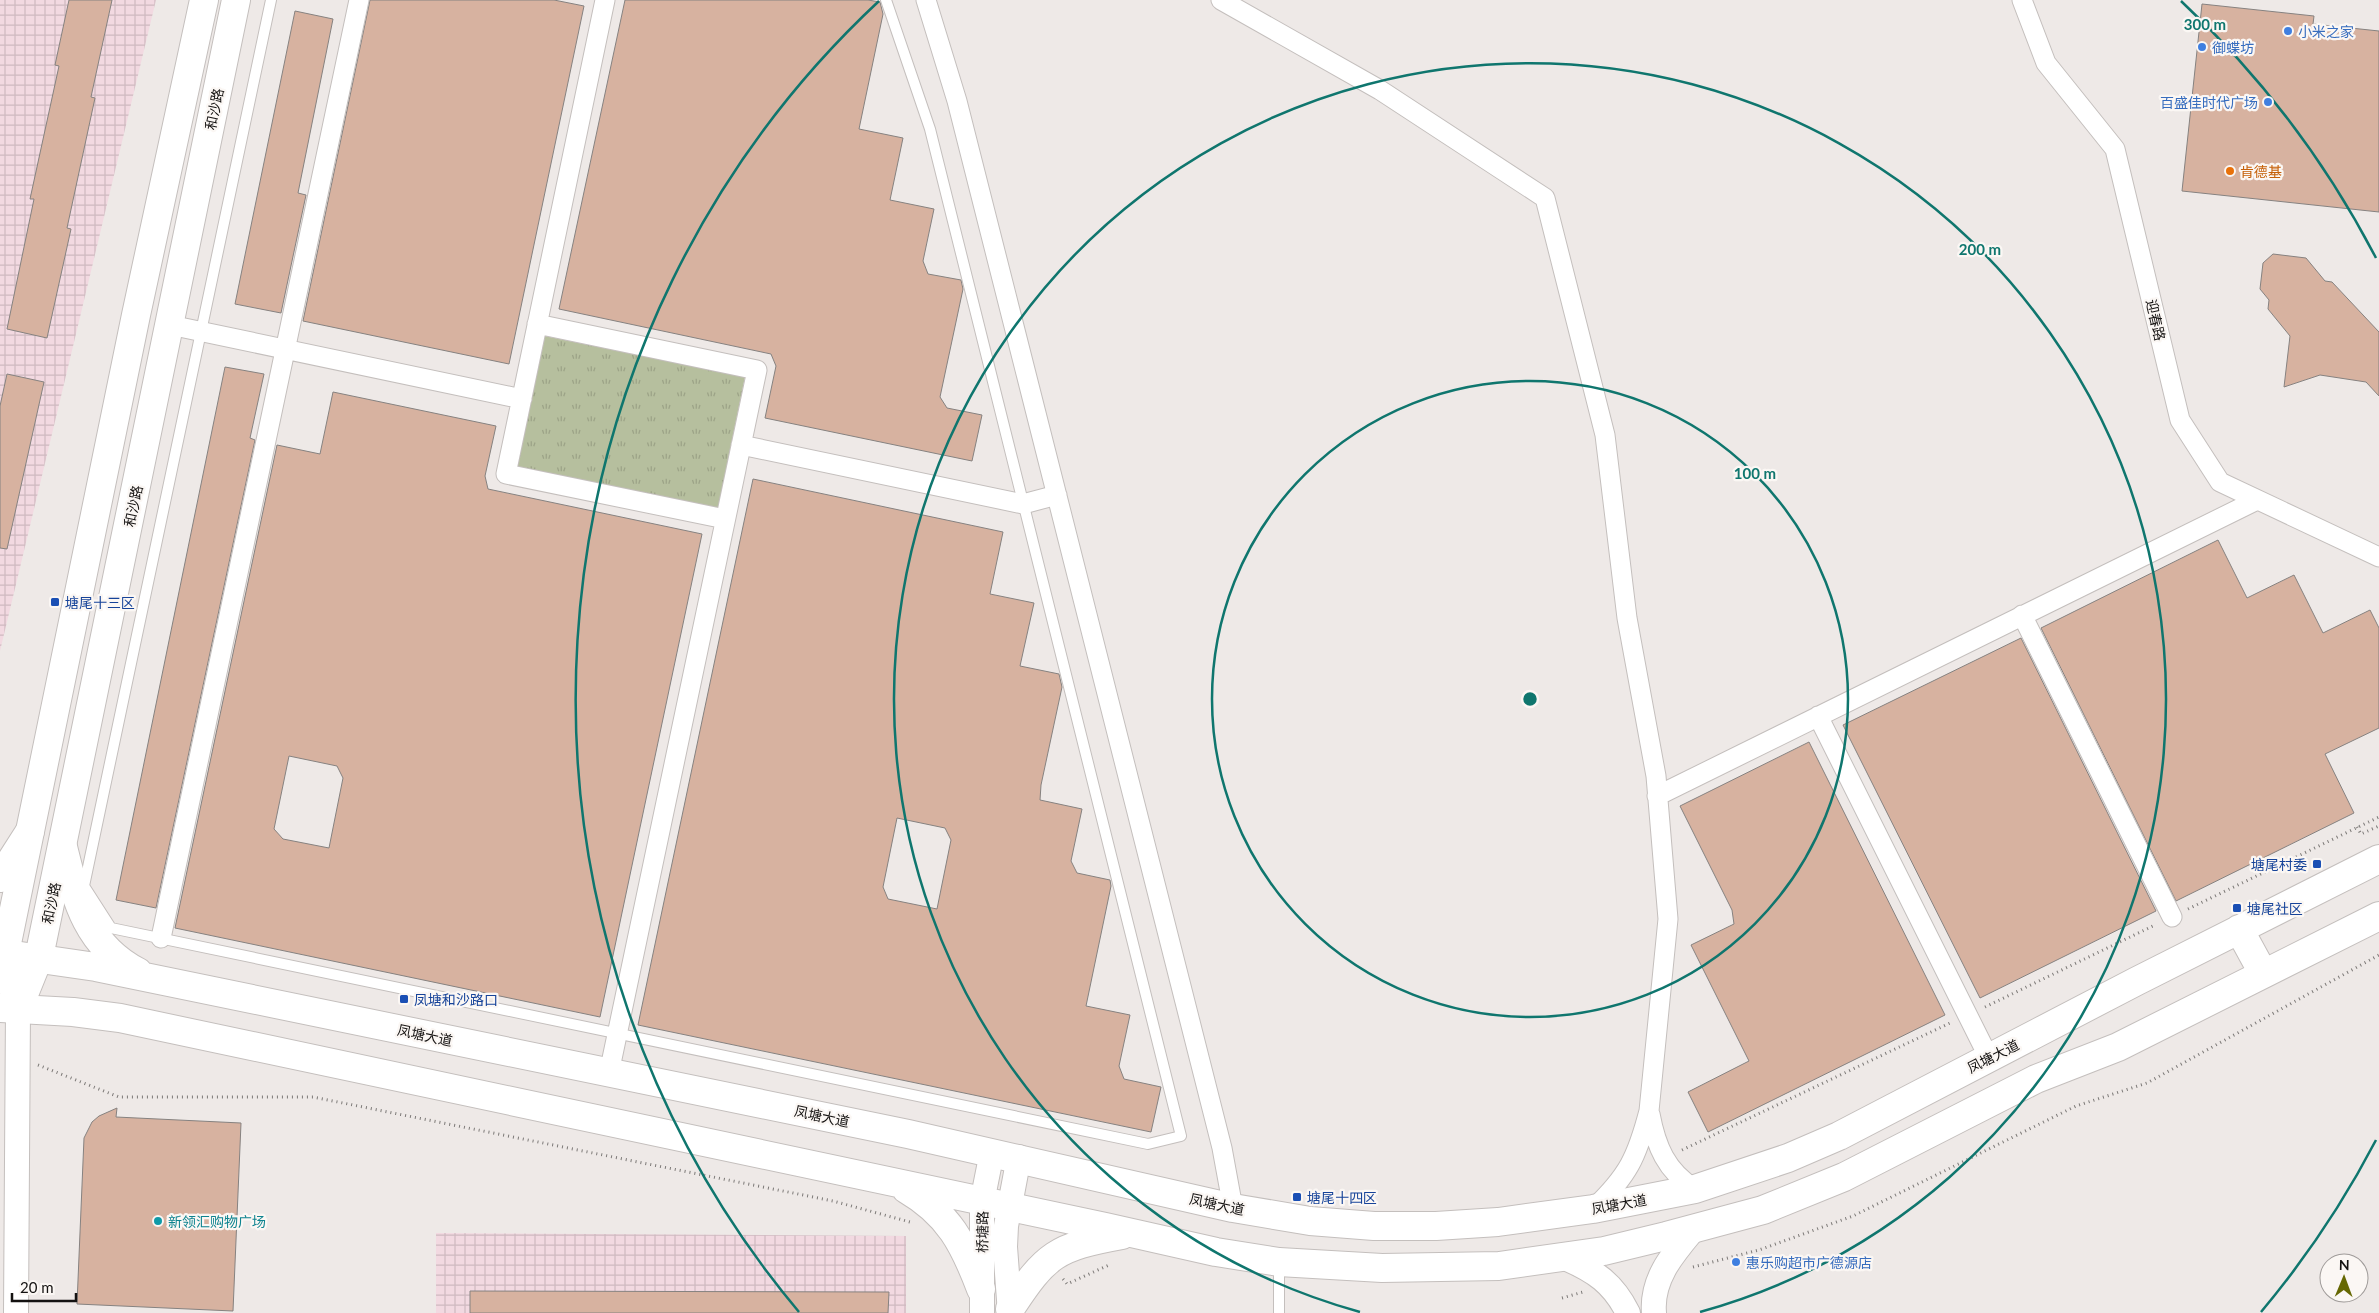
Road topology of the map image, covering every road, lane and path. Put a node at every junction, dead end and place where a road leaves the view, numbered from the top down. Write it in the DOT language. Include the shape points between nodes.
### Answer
graph roads {
  1 [pos="204,0"];
  2 [pos="236,0"];
  3 [pos="271,0"];
  4 [pos="359,0"];
  5 [pos="605,0"];
  6 [pos="886,0"];
  7 [pos="926,0"];
  8 [pos="1222,0"];
  9 [pos="2022,0"];
  10 [pos="537,324"];
  11 [pos="170,326"];
  12 [pos="201,332"];
  13 [pos="285,350"];
  14 [pos="522,399"];
  15 [pos="741,445"];
  16 [pos="1057,495"];
  17 [pos="2256,500"];
  18 [pos="1023,504"];
  19 [pos="725,520"];
  20 [pos="2379,557"];
  21 [pos="2022,615"];
  22 [pos="1818,716"];
  23 [pos="1657,796"];
  24 [pos="2379,817"];
  25 [pos="2379,826"];
  26 [pos="2357,827"];
  27 [pos="30,831"];
  28 [pos="63,847"];
  29 [pos="2379,859"];
  30 [pos="0,878"];
  31 [pos="2172,916"];
  32 [pos="2379,916"];
  33 [pos="2239,929"];
  34 [pos="161,938"];
  35 [pos="3,953"];
  36 [pos="2379,955"];
  37 [pos="39,957"];
  38 [pos="2263,973"];
  39 [pos="155,980"];
  40 [pos="9,1008"];
  41 [pos="1967,1016"];
  42 [pos="617,1034"];
  43 [pos="18,1056"];
  44 [pos="1988,1058"];
  45 [pos="609,1073"];
  46 [pos="1649,1111"];
  47 [pos="992,1152"];
  48 [pos="1019,1158"];
  49 [pos="1664,1159"];
  50 [pos="892,1181"];
  51 [pos="1695,1189"];
  52 [pos="833,1201"];
  53 [pos="995,1204"];
  54 [pos="1233,1208"];
  55 [pos="1593,1209"];
  56 [pos="1693,1230"];
  57 [pos="1132,1234"];
  58 [pos="1565,1258"];
  59 [pos="1279,1262"];
  60 [pos="1109,1265"];
  61 [pos="1060,1274"];
  62 [pos="1660,1275"];
  63 [pos="1608,1284"];
  64 [pos="1562,1298"];
  65 [pos="982,1301"];
  66 [pos="1010,1311"];
  67 [pos="16,1313"];
  68 [pos="1279,1313"];
  69 [pos="1628,1313"];
  70 [pos="1654,1313"];
  1 -- 27 [label="main road, 和沙路"];
  2 -- 11 [label="main road, 和沙路"];
  3 -- 12 [label="lane"];
  4 -- 13 [label="street"];
  5 -- 10 [label="street"];
  6 -- 18 [label="lane" via="930,129"];
  7 -- 16 [label="street" via="957,101"];
  8 -- 23 [label="street" via="1380,90 1545,198 1605,435 1627,618"];
  9 -- 17 [label="street, 迎春路" via="2046,63 2115,149 2180,420 2220,482"];
  10 -- 14 [label="street"];
  10 -- 15 [label="street" via="756,370"];
  11 -- 12 [label="street"];
  11 -- 28 [label="main road, 和沙路"];
  12 -- 13 [label="street"];
  12 -- 34 [label="lane" via="84,886 111,928"];
  13 -- 14 [label="street"];
  13 -- 34 [label="street"];
  14 -- 19 [label="street" via="506,474"];
  15 -- 18 [label="street"];
  15 -- 19 [label="street"];
  16 -- 18 [label="street"];
  16 -- 54 [label="street" via="1222,1148"];
  17 -- 20 [label="street, 迎春路"];
  17 -- 21 [label="street"];
  18 -- 42 [label="lane" via="1181,1136 1148,1144"];
  19 -- 42 [label="street"];
  21 -- 22 [label="street"];
  21 -- 31 [label="street"];
  22 -- 23 [label="street"];
  22 -- 41 [label="street"];
  23 -- 46 [label="street" via="1668,919"];
  24 -- 26 [label="path"];
  25 -- 26 [label="path" via="2361,834"];
  26 -- 31 [label="path"];
  27 -- 30 [label="main road"];
  27 -- 35 [label="main road, 和沙路"];
  28 -- 37 [label="main road, 和沙路"];
  28 -- 39 [label="main road" via="75,898 99,941 122,964"];
  29 -- 33 [label="main road, 凤塘大道"];
  31 -- 41 [label="path"];
  32 -- 38 [label="main road"];
  33 -- 38 [label="main road"];
  33 -- 44 [label="main road, 凤塘大道"];
  34 -- 42 [label="lane"];
  35 -- 37 [label="main road, 凤塘大道"];
  35 -- 40 [label="main road, 和沙路"];
  36 -- 62 [label="path" via="2147,1083 2076,1106 1853,1216 1759,1250"];
  37 -- 39 [label="main road, 凤塘大道"];
  37 -- 40 [label="main road, 和沙路"];
  38 -- 56 [label="main road" via="2118,1047 2036,1079 1844,1177 1763,1210"];
  39 -- 45 [label="main road, 凤塘大道"];
  40 -- 43 [label="street, 和沙路"];
  40 -- 50 [label="main road" via="120,1018"];
  41 -- 44 [label="street"];
  41 -- 49 [label="path"];
  42 -- 45 [label="street"];
  43 -- 52 [label="path" via="119,1097 313,1096"];
  43 -- 67 [label="street, 和沙路"];
  44 -- 51 [label="main road, 凤塘大道" via="1839,1136 1788,1158"];
  45 -- 47 [label="main road, 凤塘大道"];
  46 -- 49 [label="street"];
  46 -- 55 [label="street" via="1633,1161 1624,1177"];
  47 -- 48 [label="main road, 凤塘大道"];
  47 -- 53 [label="street, 桥塘路"];
  48 -- 53 [label="street, 桥塘路"];
  48 -- 54 [label="main road, 凤塘大道"];
  49 -- 51 [label="street" via="1674,1174"];
  50 -- 53 [label="main road"];
  50 -- 65 [label="main road" via="928,1202 947,1222 961,1242"];
  51 -- 55 [label="main road, 凤塘大道"];
  53 -- 57 [label="main road"];
  53 -- 65 [label="street, 桥塘路"];
  53 -- 66 [label="street, 桥塘路" via="1005,1248"];
  54 -- 55 [label="main road, 凤塘大道" via="1310,1221 1374,1226 1498,1222"];
  56 -- 58 [label="main road"];
  56 -- 62 [label="street"];
  57 -- 59 [label="main road"];
  57 -- 66 [label="main road" via="1091,1241 1048,1259 1036,1271"];
  58 -- 59 [label="main road" via="1499,1266 1440,1268"];
  58 -- 63 [label="street" via="1591,1269"];
  59 -- 68 [label="lane"];
  60 -- 61 [label="path" via="1067,1284"];
  62 -- 70 [label="street"];
  63 -- 64 [label="path"];
  63 -- 69 [label="street"];
}
